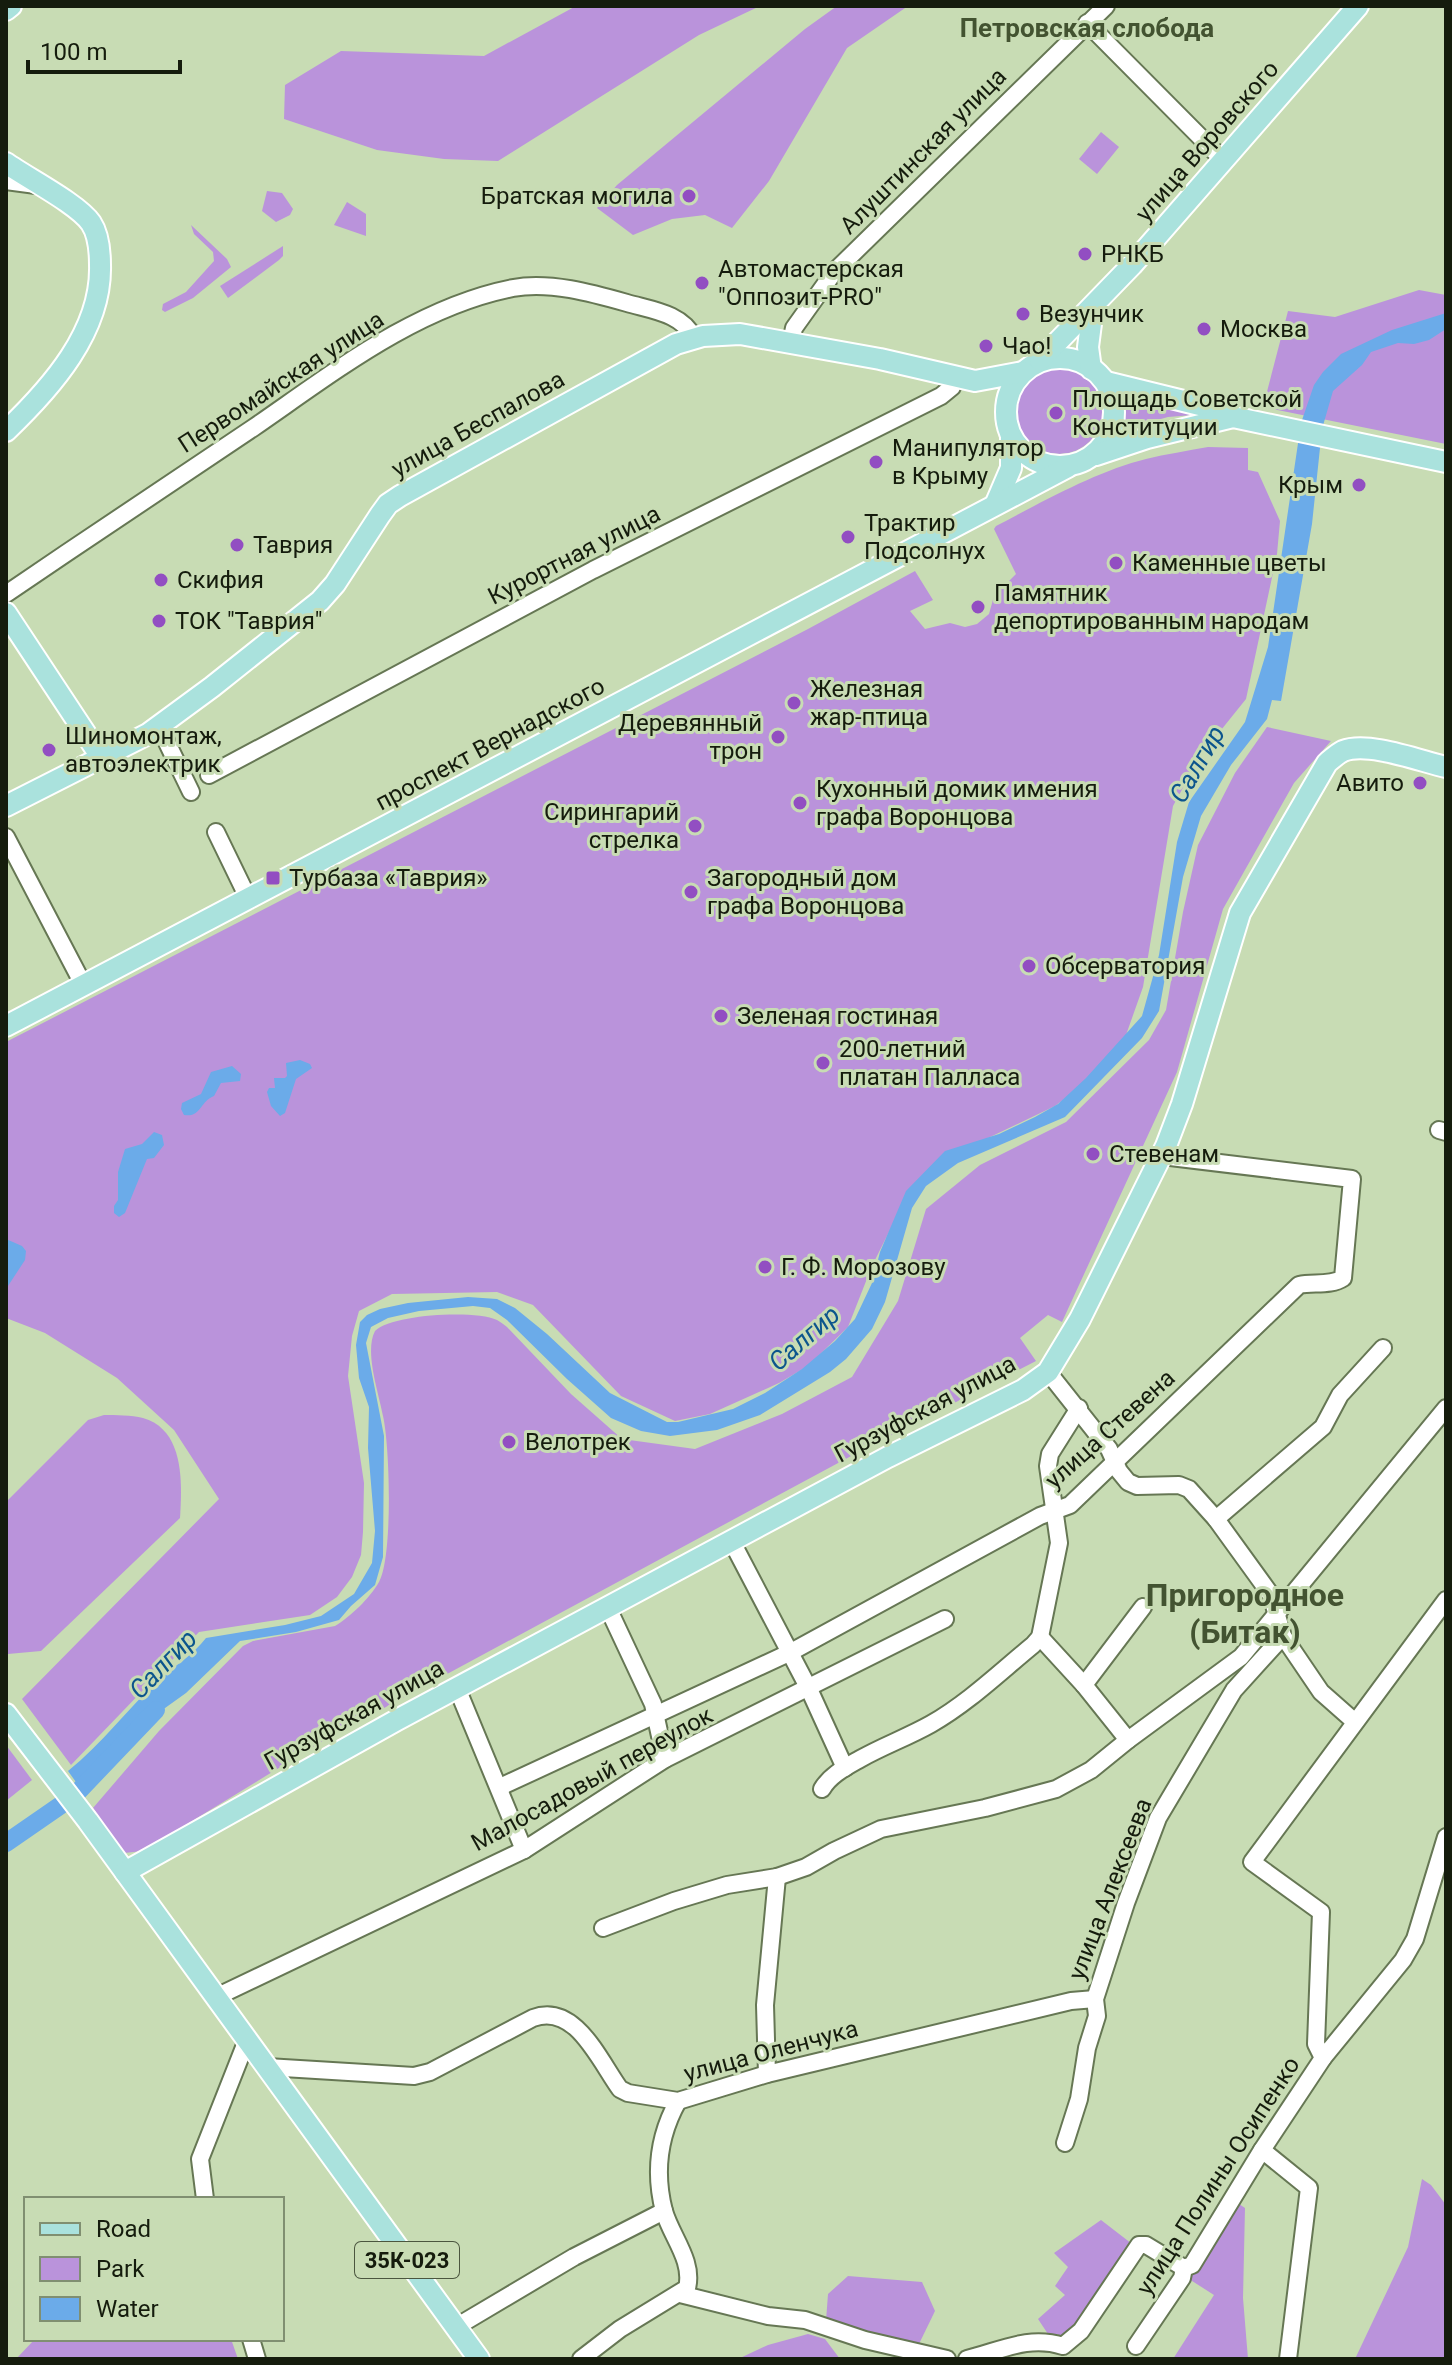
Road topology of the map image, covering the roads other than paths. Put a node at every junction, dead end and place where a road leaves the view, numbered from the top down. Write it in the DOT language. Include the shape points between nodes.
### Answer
graph roads {
  1 [pos="11,6"];
  2 [pos="1106,6"];
  3 [pos="1358,6"];
  4 [pos="6,10"];
  5 [pos="1087,23"];
  6 [pos="1224,161"];
  7 [pos="6,163"];
  8 [pos="6,181"];
  9 [pos="37,185"];
  10 [pos="1093,308"];
  11 [pos="694,338"];
  12 [pos="791,342"];
  13 [pos="1040,360"];
  14 [pos="1023,372"];
  15 [pos="1099,375"];
  16 [pos="965,378"];
  17 [pos="1005,411"];
  18 [pos="1233,417"];
  19 [pos="8,428"];
  20 [pos="1011,438"];
  21 [pos="1092,456"];
  22 [pos="1446,462"];
  23 [pos="1068,467"];
  24 [pos="996,503"];
  25 [pos="6,594"];
  26 [pos="6,613"];
  27 [pos="159,726"];
  28 [pos="101,757"];
  29 [pos="1446,767"];
  30 [pos="209,775"];
  31 [pos="191,792"];
  32 [pos="6,806"];
  33 [pos="216,832"];
  34 [pos="6,837"];
  35 [pos="249,900"];
  36 [pos="84,986"];
  37 [pos="6,1026"];
  38 [pos="1162,1156"];
  39 [pos="1383,1348"];
  40 [pos="1048,1372"];
  41 [pos="1079,1408"];
  42 [pos="1446,1408"];
  43 [pos="1115,1460"];
  44 [pos="1055,1511"];
  45 [pos="1216,1519"];
  46 [pos="732,1542"];
  47 [pos="1271,1595"];
  48 [pos="1292,1598"];
  49 [pos="1446,1600"];
  50 [pos="1143,1607"];
  51 [pos="608,1608"];
  52 [pos="1277,1615"];
  53 [pos="945,1619"];
  54 [pos="1266,1629"];
  55 [pos="1283,1636"];
  56 [pos="1040,1637"];
  57 [pos="791,1652"];
  58 [pos="1084,1685"];
  59 [pos="457,1688"];
  60 [pos="809,1689"];
  61 [pos="6,1714"];
  62 [pos="657,1716"];
  63 [pos="1355,1722"];
  64 [pos="1128,1740"];
  65 [pos="665,1759"];
  66 [pos="845,1768"];
  67 [pos="500,1787"];
  68 [pos="822,1789"];
  69 [pos="1446,1837"];
  70 [pos="524,1850"];
  71 [pos="125,1872"];
  72 [pos="777,1877"];
  73 [pos="603,1928"];
  74 [pos="216,1997"];
  75 [pos="1095,1999"];
  76 [pos="247,2040"];
  77 [pos="1323,2058"];
  78 [pos="267,2067"];
  79 [pos="767,2074"];
  80 [pos="678,2101"];
  81 [pos="1065,2143"];
  82 [pos="1262,2150"];
  83 [pos="205,2197"];
  84 [pos="664,2211"];
  85 [pos="1184,2268"];
  86 [pos="680,2294"];
  87 [pos="456,2327"];
  88 [pos="1136,2346"];
  89 [pos="479,2359"];
  90 [pos="581,2359"];
  91 [pos="947,2359"];
  92 [pos="967,2359"];
  93 [pos="1288,2359"];
  1 -- 4 [label="main road"];
  2 -- 5 [label="street, Алуштинская улица"];
  3 -- 6 [label="main road, улица Воровского"];
  5 -- 6 [label="street"];
  5 -- 12 [label="street, Алуштинская улица" via="834,272 794,328"];
  6 -- 10 [label="main road, улица Воровского"];
  7 -- 9 [label="main road"];
  8 -- 9 [label="street"];
  9 -- 19 [label="main road" via="90,221 100,249 100,271 81,339 63,368"];
  10 -- 13 [label="main road, улица Воровского"];
  10 -- 15 [label="main road" via="1088,347"];
  11 -- 12 [label="main road, улица Беспалова" via="723,333"];
  11 -- 25 [label="street, Первомайская улица" via="675,317 601,295 517,287 480,296 380,342"];
  11 -- 27 [label="main road, улица Беспалова" via="388,504 320,601"];
  12 -- 16 [label="main road, улица Беспалова"];
  13 -- 14 [label="main road"];
  13 -- 15 [label="main road" via="1072,360"];
  14 -- 16 [label="main road, улица Беспалова"];
  14 -- 17 [label="main road" via="1011,388"];
  15 -- 18 [label="main road"];
  15 -- 21 [label="main road" via="1113,403 1112,423"];
  16 -- 17 [label="main road"];
  16 -- 30 [label="street, Курортная улица" via="941,396 593,570"];
  17 -- 20 [label="main road"];
  18 -- 21 [label="main road"];
  18 -- 22 [label="main road"];
  20 -- 23 [label="main road" via="1025,455 1045,465"];
  20 -- 24 [label="main road" via="1011,468"];
  21 -- 23 [label="main road"];
  23 -- 24 [label="main road, проспект Вернадского"];
  24 -- 35 [label="main road, проспект Вернадского"];
  26 -- 28 [label="main road"];
  27 -- 28 [label="main road, улица Беспалова"];
  27 -- 31 [label="street"];
  28 -- 32 [label="main road, улица Беспалова"];
  29 -- 38 [label="main road, Гурзуфская улица" via="1358,748 1342,751 1327,763 1240,913"];
  33 -- 35 [label="street"];
  34 -- 36 [label="street"];
  35 -- 36 [label="main road, проспект Вернадского"];
  36 -- 37 [label="main road, проспект Вернадского"];
  38 -- 40 [label="main road, Гурзуфская улица"];
  38 -- 43 [label="street, улица Стевена" via="1352,1179 1343,1278 1299,1285"];
  39 -- 45 [label="street" via="1340,1395 1323,1427"];
  40 -- 41 [label="street"];
  40 -- 46 [label="main road, Гурзуфская улица" via="1023,1390"];
  41 -- 43 [label="street"];
  41 -- 44 [label="street" via="1050,1454"];
  42 -- 48 [label="street"];
  43 -- 44 [label="street, улица Стевена" via="1070,1505"];
  43 -- 45 [label="street" via="1128,1482 1189,1489"];
  44 -- 56 [label="street" via="1059,1543"];
  44 -- 57 [label="street, улица Стевена"];
  45 -- 47 [label="street"];
  46 -- 51 [label="main road, Гурзуфская улица"];
  46 -- 57 [label="street"];
  47 -- 48 [label="street"];
  47 -- 52 [label="street"];
  48 -- 52 [label="street"];
  49 -- 63 [label="street, улица Полины Осипенко"];
  50 -- 58 [label="street"];
  51 -- 59 [label="main road, Гурзуфская улица"];
  51 -- 62 [label="street"];
  52 -- 54 [label="street"];
  52 -- 55 [label="street"];
  53 -- 60 [label="street, Малосадовый переулок"];
  54 -- 55 [label="street"];
  54 -- 64 [label="street" via="1241,1657"];
  55 -- 63 [label="street" via="1321,1692"];
  55 -- 75 [label="street, улица Алексеева" via="1234,1690 1158,1818"];
  56 -- 58 [label="street"];
  56 -- 66 [label="street" via="956,1708"];
  57 -- 60 [label="street"];
  57 -- 62 [label="street, улица Стевена"];
  58 -- 64 [label="street"];
  59 -- 67 [label="street"];
  59 -- 71 [label="main road, Гурзуфская улица"];
  60 -- 65 [label="street, Малосадовый переулок"];
  60 -- 66 [label="street"];
  61 -- 71 [label="main road, 35К-023"];
  62 -- 65 [label="street"];
  62 -- 67 [label="street, улица Стевена"];
  63 -- 77 [label="street, улица Полины Осипенко" via="1252,1862 1321,1912 1316,2044"];
  64 -- 72 [label="street" via="1056,1789 881,1829"];
  65 -- 70 [label="street, Малосадовый переулок"];
  66 -- 68 [label="street"];
  67 -- 70 [label="street"];
  69 -- 77 [label="street" via="1415,1939"];
  70 -- 74 [label="street, Малосадовый переулок"];
  71 -- 74 [label="main road, 35К-023"];
  72 -- 73 [label="street" via="714,1889"];
  72 -- 79 [label="street" via="765,2005"];
  74 -- 76 [label="main road, 35К-023"];
  75 -- 79 [label="street, улица Оленчука"];
  75 -- 81 [label="street, улица Алексеева" via="1097,2016"];
  76 -- 78 [label="main road, 35К-023"];
  76 -- 83 [label="street" via="200,2159"];
  77 -- 82 [label="street, улица Полины Осипенко"];
  78 -- 80 [label="street, улица Оленчука" via="414,2076 551,2014 576,2027 620,2089"];
  78 -- 87 [label="main road, 35К-023"];
  79 -- 80 [label="street, улица Оленчука"];
  80 -- 84 [label="street" via="659,2147"];
  82 -- 85 [label="street, улица Полины Осипенко" via="1192,2265"];
  82 -- 93 [label="street" via="1309,2188"];
  84 -- 86 [label="street" via="689,2273 687,2288"];
  84 -- 87 [label="street"];
  85 -- 88 [label="street, улица Полины Осипенко"];
  85 -- 92 [label="street" via="1139,2245 1069,2343 1014,2344"];
  86 -- 90 [label="street"];
  86 -- 91 [label="street" via="805,2320"];
  87 -- 89 [label="main road, 35К-023"];
}
